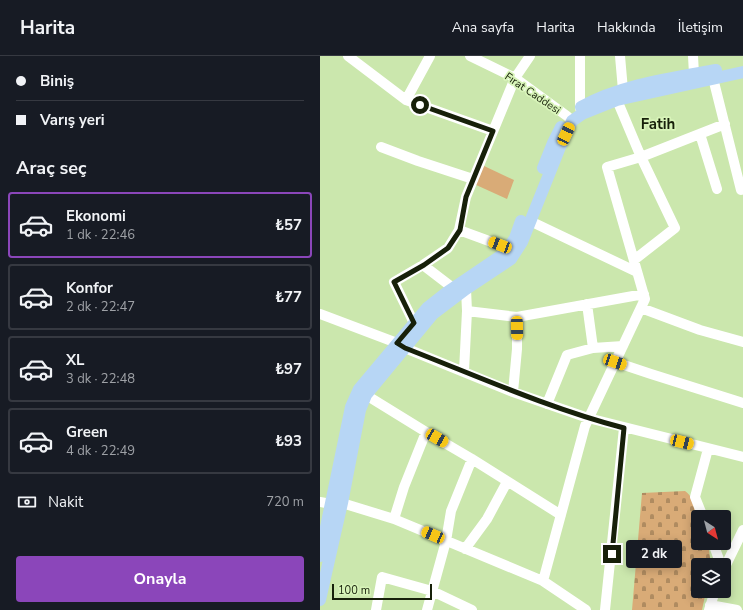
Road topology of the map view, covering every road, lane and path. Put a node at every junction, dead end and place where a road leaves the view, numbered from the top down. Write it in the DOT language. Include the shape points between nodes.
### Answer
graph roads {
  1 [pos="348,56"];
  2 [pos="430,56"];
  3 [pos="530,56"];
  4 [pos="580,56"];
  5 [pos="620,56"];
  6 [pos="693,56"];
  7 [pos="473,57"];
  8 [pos="743,64"];
  9 [pos="743,72"];
  10 [pos="694,74"];
  11 [pos="515,78"];
  12 [pos="713,78"];
  13 [pos="620,94"];
  14 [pos="406,100"];
  15 [pos="575,115"];
  16 [pos="724,124"];
  17 [pos="493,131"];
  18 [pos="700,134"];
  19 [pos="381,147"];
  20 [pos="641,157"];
  21 [pos="473,179"];
  22 [pos="717,189"];
  23 [pos="741,190"];
  24 [pos="530,221"];
  25 [pos="460,230"];
  26 [pos="508,248"];
  27 [pos="634,260"];
  28 [pos="424,265"];
  29 [pos="638,272"];
  30 [pos="453,288"];
  31 [pos="466,289"];
  32 [pos="644,294"];
  33 [pos="587,304"];
  34 [pos="641,308"];
  35 [pos="467,311"];
  36 [pos="320,314"];
  37 [pos="516,316"];
  38 [pos="414,323"];
  39 [pos="743,342"];
  40 [pos="401,346"];
  41 [pos="623,346"];
  42 [pos="593,348"];
  43 [pos="615,362"];
  44 [pos="464,371"];
  45 [pos="513,392"];
  46 [pos="366,395"];
  47 [pos="743,403"];
  48 [pos="547,404"];
  49 [pos="588,418"];
  50 [pos="624,428"];
  51 [pos="426,432"];
  52 [pos="708,449"];
  53 [pos="743,458"];
  54 [pos="472,459"];
  55 [pos="507,482"];
  56 [pos="331,503"];
  57 [pos="700,510"];
  58 [pos="561,515"];
  59 [pos="394,519"];
  60 [pos="743,530"];
  61 [pos="446,541"];
  62 [pos="465,549"];
  63 [pos="739,549"];
  64 [pos="320,556"];
  65 [pos="731,560"];
  66 [pos="543,581"];
  67 [pos="432,591"];
  68 [pos="320,600"];
  69 [pos="709,607"];
  70 [pos="376,610"];
  71 [pos="427,610"];
  72 [pos="472,610"];
  73 [pos="586,610"];
  74 [pos="605,610"];
  75 [pos="738,610"];
  1 -- 14 [label="street"];
  2 -- 14 [label="street"];
  3 -- 11 [label="street"];
  4 -- 15 [label="street"];
  5 -- 13 [label="street"];
  6 -- 10 [label="street"];
  7 -- 11 [label="street, Fırat Caddesi"];
  8 -- 10 [label="main road"];
  9 -- 12 [label="main road"];
  10 -- 13 [label="main road"];
  11 -- 15 [label="street, Fırat Caddesi"];
  11 -- 17 [label="street"];
  12 -- 13 [label="main road"];
  12 -- 16 [label="street"];
  13 -- 15 [label="main road"];
  13 -- 20 [label="street"];
  14 -- 17 [label="street"];
  15 -- 24 [label="main road"];
  15 -- 26 [label="main road" via="553,143 515,238"];
  16 -- 18 [label="street"];
  16 -- 23 [label="street"];
  17 -- 21 [label="street"];
  18 -- 20 [label="street"];
  18 -- 22 [label="street"];
  19 -- 21 [label="street"];
  20 -- 27 [label="street" via="675,228"];
  20 -- 27 [label="street" via="607,168"];
  21 -- 25 [label="street" via="466,197"];
  24 -- 29 [label="street"];
  24 -- 31 [label="main road" via="522,242 511,259"];
  25 -- 26 [label="street"];
  25 -- 28 [label="street" via="448,248"];
  26 -- 30 [label="main road" via="505,253"];
  27 -- 29 [label="street"];
  28 -- 30 [label="street"];
  28 -- 38 [label="street" via="394,282"];
  29 -- 32 [label="street"];
  30 -- 38 [label="main road" via="427,308"];
  31 -- 35 [label="street"];
  31 -- 40 [label="main road" via="433,314"];
  32 -- 33 [label="street"];
  32 -- 34 [label="street" via="645,299"];
  33 -- 37 [label="street"];
  33 -- 42 [label="street"];
  34 -- 39 [label="street" via="700,330"];
  34 -- 41 [label="street"];
  35 -- 37 [label="street"];
  35 -- 44 [label="street"];
  36 -- 40 [label="street"];
  37 -- 45 [label="street" via="517,350"];
  38 -- 40 [label="main road"];
  40 -- 44 [label="street"];
  40 -- 46 [label="main road"];
  40 -- 56 [label="main road" via="359,389 351,407"];
  41 -- 42 [label="street"];
  41 -- 43 [label="street"];
  42 -- 48 [label="street" via="567,355"];
  43 -- 47 [label="street"];
  43 -- 49 [label="street"];
  44 -- 45 [label="street"];
  45 -- 48 [label="street"];
  46 -- 51 [label="street"];
  46 -- 56 [label="main road"];
  48 -- 49 [label="street"];
  49 -- 50 [label="street"];
  49 -- 58 [label="street"];
  50 -- 52 [label="street"];
  50 -- 74 [label="street"];
  51 -- 54 [label="street"];
  51 -- 59 [label="street"];
  52 -- 53 [label="street"];
  52 -- 57 [label="street" via="695,497"];
  54 -- 55 [label="street"];
  54 -- 61 [label="street" via="451,511"];
  55 -- 58 [label="street"];
  55 -- 62 [label="street" via="487,520"];
  56 -- 59 [label="street"];
  56 -- 64 [label="main road"];
  56 -- 68 [label="main road"];
  58 -- 66 [label="street"];
  59 -- 61 [label="street"];
  60 -- 63 [label="street"];
  61 -- 62 [label="street"];
  61 -- 67 [label="street"];
  62 -- 66 [label="street"];
  63 -- 65 [label="street"];
  66 -- 73 [label="street"];
  67 -- 70 [label="street" via="382,577"];
  67 -- 71 [label="street"];
  67 -- 72 [label="street"];
  69 -- 75 [label="street"];
}
